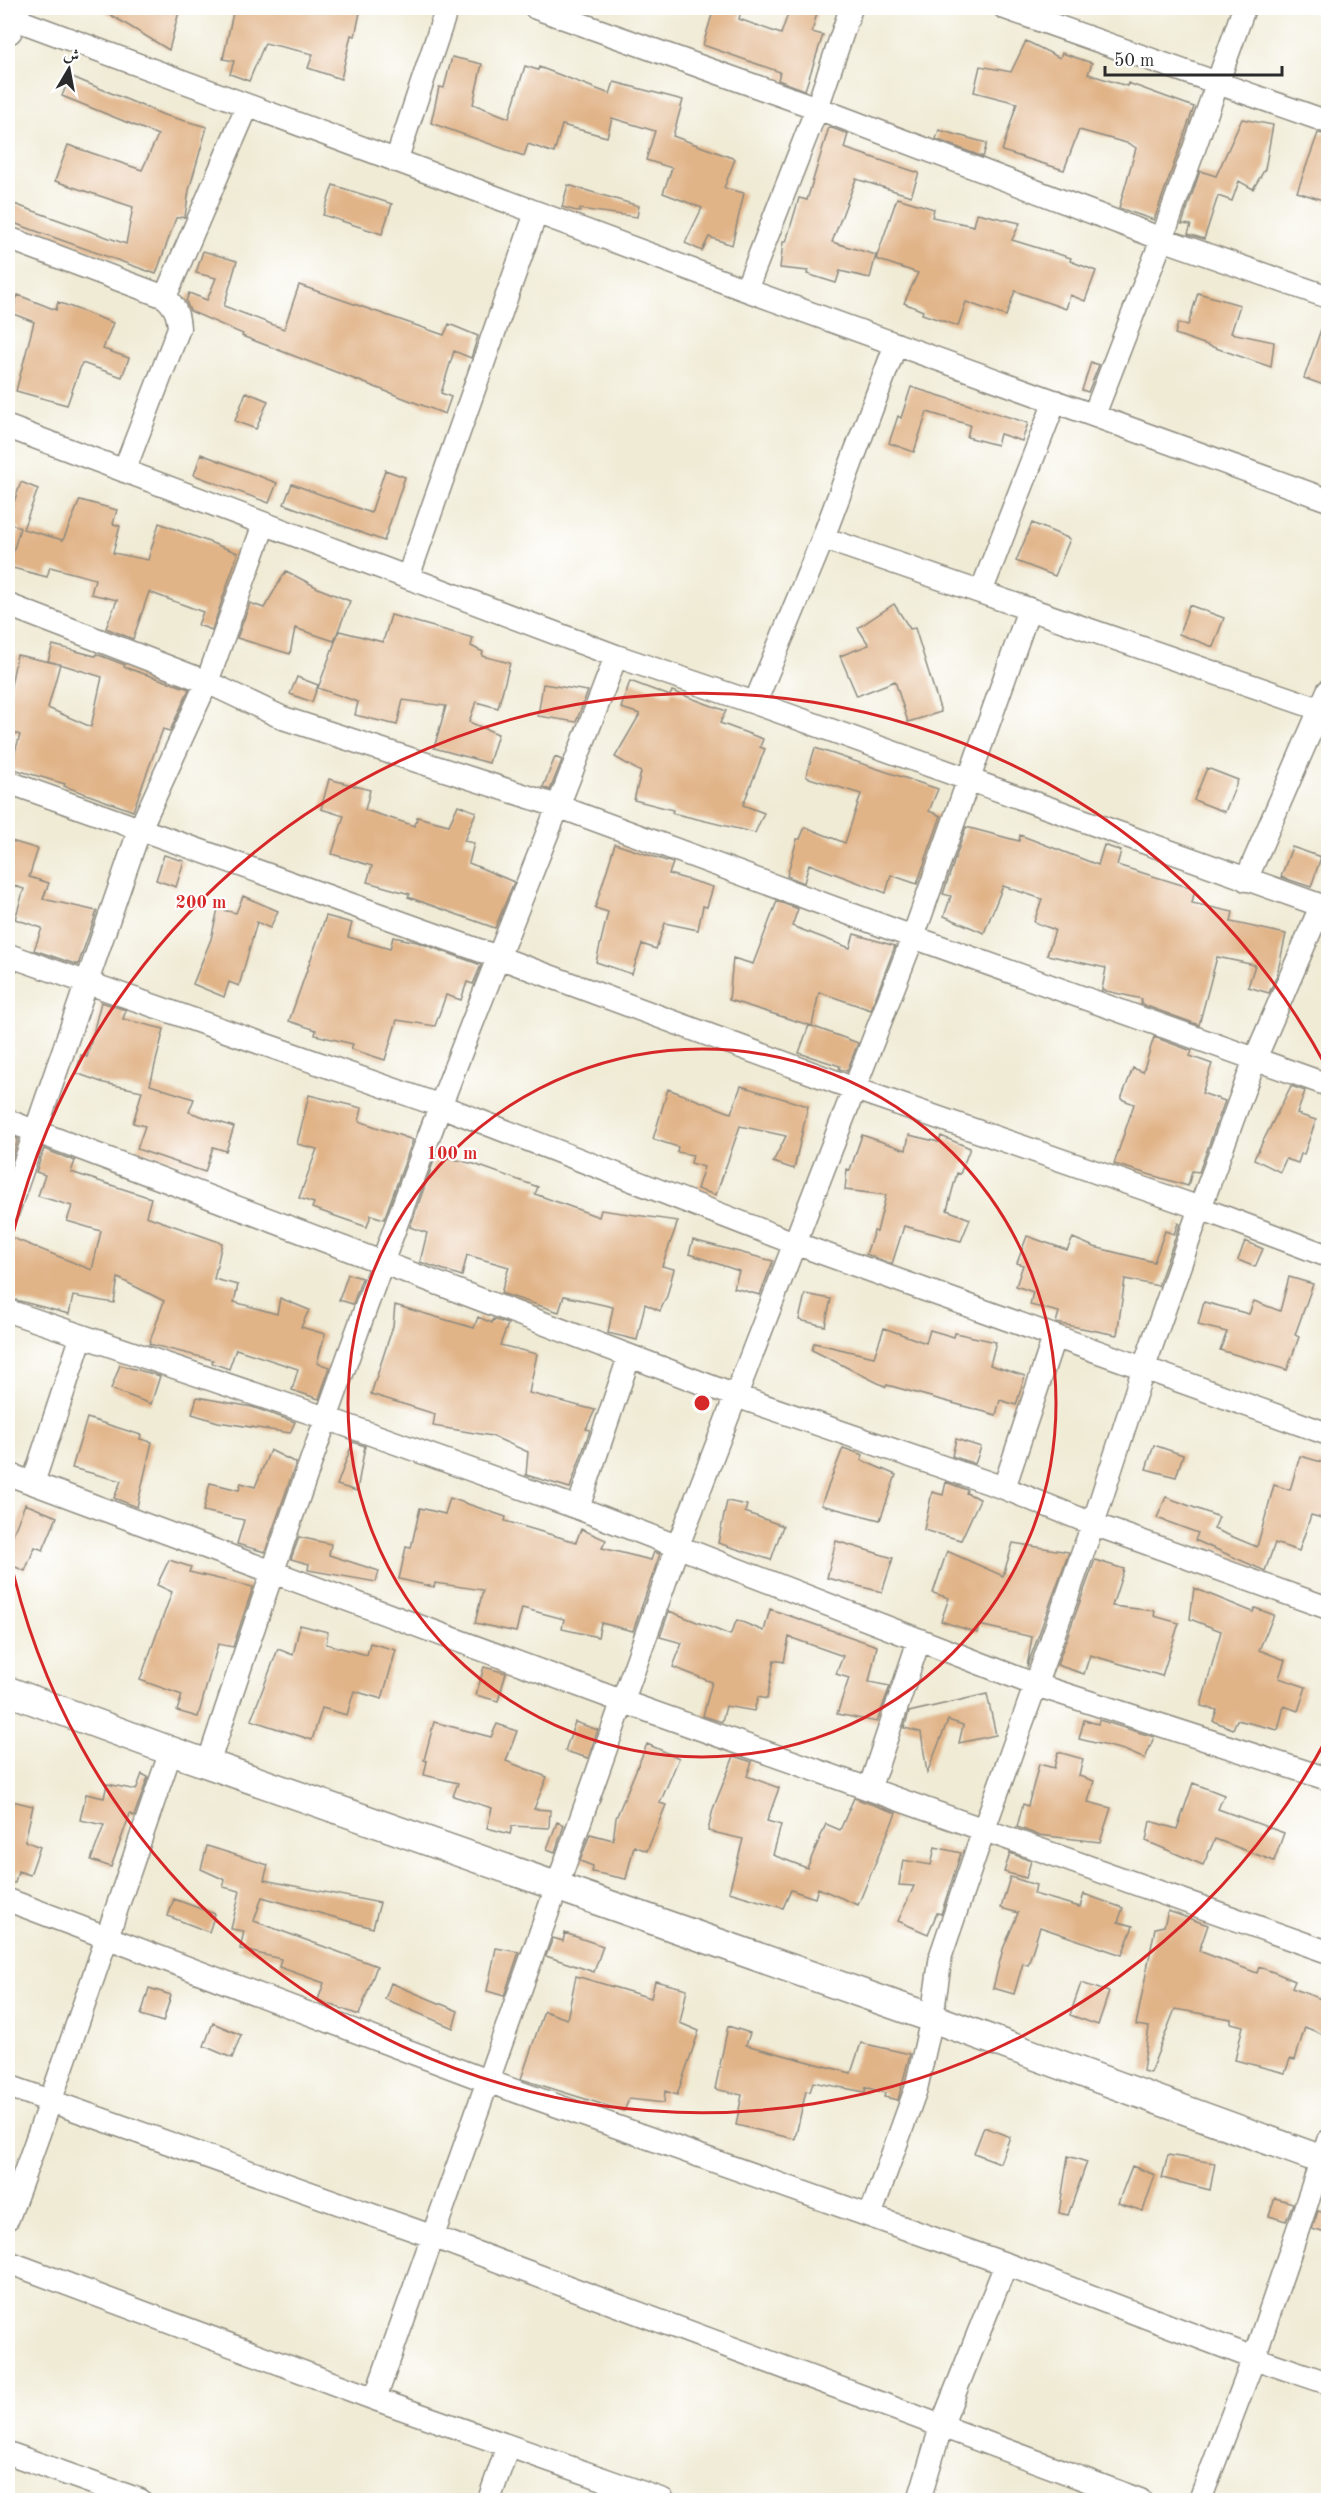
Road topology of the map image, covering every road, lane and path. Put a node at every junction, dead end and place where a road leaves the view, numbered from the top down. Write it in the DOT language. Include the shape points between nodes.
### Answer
graph roads {
  1 [pos="447,8"];
  2 [pos="536,8"];
  3 [pos="851,8"];
  4 [pos="1005,8"];
  5 [pos="1244,8"];
  6 [pos="12,19"];
  7 [pos="1218,83"];
  8 [pos="247,106"];
  9 [pos="817,108"];
  10 [pos="1327,117"];
  11 [pos="396,160"];
  12 [pos="537,213"];
  13 [pos="8,238"];
  14 [pos="1162,239"];
  15 [pos="746,290"];
  16 [pos="165,297"];
  17 [pos="1329,297"];
  18 [pos="896,344"];
  19 [pos="1055,401"];
  20 [pos="1094,415"];
  21 [pos="8,427"];
  22 [pos="124,471"];
  23 [pos="1329,500"];
  24 [pos="264,524"];
  25 [pos="824,538"];
  26 [pos="408,577"];
  27 [pos="981,592"];
  28 [pos="8,605"];
  29 [pos="1029,609"];
  30 [pos="616,656"];
  31 [pos="207,682"];
  32 [pos="755,703"];
  33 [pos="1326,704"];
  34 [pos="970,780"];
  35 [pos="8,782"];
  36 [pos="560,807"];
  37 [pos="139,831"];
  38 [pos="1246,880"];
  39 [pos="1325,907"];
  40 [pos="913,937"];
  41 [pos="8,955"];
  42 [pos="498,957"];
  43 [pos="87,984"];
  44 [pos="1255,1059"];
  45 [pos="1329,1085"];
  46 [pos="855,1089"];
  47 [pos="441,1106"];
  48 [pos="8,1121"];
  49 [pos="36,1131"];
  50 [pos="1200,1208"];
  51 [pos="8,1211"];
  52 [pos="794,1243"];
  53 [pos="1329,1256"];
  54 [pos="384,1261"];
  55 [pos="8,1311"];
  56 [pos="1054,1337"];
  57 [pos="81,1338"];
  58 [pos="629,1357"];
  59 [pos="1144,1367"];
  60 [pos="736,1396"];
  61 [pos="326,1418"];
  62 [pos="1329,1434"];
  63 [pos="8,1474"];
  64 [pos="33,1483"];
  65 [pos="1004,1488"];
  66 [pos="578,1508"];
  67 [pos="1093,1524"];
  68 [pos="677,1548"];
  69 [pos="271,1571"];
  70 [pos="1329,1608"];
  71 [pos="919,1640"];
  72 [pos="1036,1685"];
  73 [pos="8,1691"];
  74 [pos="624,1702"];
  75 [pos="171,1751"];
  76 [pos="208,1764"];
  77 [pos="1329,1779"];
  78 [pos="870,1787"];
  79 [pos="984,1829"];
  80 [pos="558,1886"];
  81 [pos="8,1900"];
  82 [pos="106,1935"];
  83 [pos="1329,1952"];
  84 [pos="932,2018"];
  85 [pos="490,2082"];
  86 [pos="8,2086"];
  87 [pos="52,2102"];
  88 [pos="1326,2155"];
  89 [pos="870,2216"];
  90 [pos="8,2218"];
  91 [pos="434,2237"];
  92 [pos="8,2262"];
  93 [pos="1006,2264"];
  94 [pos="1254,2358"];
  95 [pos="1329,2383"];
  96 [pos="375,2399"];
  97 [pos="941,2427"];
  98 [pos="508,2446"];
  99 [pos="8,2453"];
  100 [pos="140,2500"];
  101 [pos="489,2500"];
  102 [pos="663,2500"];
  103 [pos="919,2500"];
  104 [pos="1140,2500"];
  105 [pos="1200,2500"];
  1 -- 11 [label="street"];
  2 -- 9 [label="street"];
  3 -- 9 [label="street"];
  4 -- 7 [label="street"];
  5 -- 7 [label="street"];
  6 -- 8 [label="street"];
  7 -- 10 [label="street"];
  7 -- 14 [label="street"];
  8 -- 11 [label="street"];
  8 -- 16 [label="street"];
  9 -- 14 [label="street"];
  9 -- 15 [label="street"];
  11 -- 12 [label="street"];
  12 -- 15 [label="street"];
  12 -- 26 [label="street"];
  13 -- 16 [label="street"];
  14 -- 17 [label="street"];
  14 -- 20 [label="street"];
  15 -- 18 [label="street"];
  16 -- 22 [label="street" via="173,304 179,328"];
  18 -- 19 [label="street"];
  18 -- 25 [label="street"];
  19 -- 20 [label="street"];
  19 -- 27 [label="street"];
  20 -- 23 [label="street"];
  21 -- 22 [label="street"];
  22 -- 24 [label="street"];
  24 -- 26 [label="street"];
  24 -- 31 [label="street"];
  25 -- 27 [label="street"];
  25 -- 32 [label="street"];
  26 -- 30 [label="street"];
  27 -- 29 [label="street"];
  28 -- 31 [label="street"];
  29 -- 33 [label="street"];
  29 -- 34 [label="street"];
  30 -- 32 [label="street"];
  30 -- 36 [label="street"];
  31 -- 36 [label="street" via="283,718"];
  31 -- 37 [label="street"];
  32 -- 34 [label="street"];
  33 -- 38 [label="street"];
  34 -- 38 [label="street"];
  34 -- 40 [label="street"];
  35 -- 37 [label="street"];
  36 -- 40 [label="street"];
  36 -- 42 [label="street"];
  37 -- 42 [label="street"];
  37 -- 43 [label="street"];
  38 -- 39 [label="street"];
  39 -- 44 [label="street"];
  40 -- 44 [label="street"];
  40 -- 46 [label="street"];
  41 -- 43 [label="street"];
  42 -- 46 [label="street"];
  42 -- 47 [label="street"];
  43 -- 47 [label="street"];
  43 -- 49 [label="street"];
  44 -- 45 [label="street"];
  44 -- 50 [label="street"];
  46 -- 50 [label="street"];
  46 -- 52 [label="street"];
  47 -- 52 [label="street"];
  47 -- 54 [label="street"];
  48 -- 49 [label="street"];
  49 -- 51 [label="street"];
  49 -- 54 [label="street"];
  50 -- 53 [label="street"];
  50 -- 59 [label="street"];
  52 -- 56 [label="street"];
  52 -- 60 [label="street"];
  54 -- 58 [label="street"];
  54 -- 61 [label="street"];
  55 -- 57 [label="street"];
  56 -- 59 [label="street"];
  56 -- 65 [label="street"];
  57 -- 61 [label="street"];
  57 -- 64 [label="street"];
  58 -- 60 [label="street"];
  58 -- 66 [label="street"];
  59 -- 62 [label="street"];
  59 -- 67 [label="street"];
  60 -- 65 [label="street"];
  60 -- 68 [label="street"];
  61 -- 66 [label="street"];
  61 -- 69 [label="street"];
  63 -- 64 [label="street"];
  64 -- 69 [label="street"];
  65 -- 67 [label="street"];
  66 -- 68 [label="street"];
  67 -- 70 [label="street"];
  67 -- 72 [label="street"];
  68 -- 71 [label="street"];
  68 -- 74 [label="street"];
  69 -- 74 [label="street"];
  69 -- 76 [label="street"];
  71 -- 72 [label="street"];
  71 -- 78 [label="street"];
  72 -- 77 [label="street"];
  72 -- 79 [label="street"];
  73 -- 75 [label="street"];
  74 -- 78 [label="street"];
  74 -- 80 [label="street"];
  75 -- 76 [label="street"];
  75 -- 82 [label="street"];
  76 -- 80 [label="street"];
  78 -- 79 [label="street"];
  79 -- 83 [label="street"];
  79 -- 84 [label="street" via="941,1955"];
  80 -- 84 [label="street"];
  80 -- 85 [label="street"];
  81 -- 82 [label="street"];
  82 -- 85 [label="street"];
  82 -- 87 [label="street"];
  84 -- 88 [label="street"];
  84 -- 89 [label="street" via="916,2089"];
  85 -- 89 [label="street"];
  85 -- 91 [label="street"];
  86 -- 87 [label="street"];
  87 -- 90 [label="street"];
  87 -- 91 [label="street"];
  88 -- 94 [label="street"];
  89 -- 93 [label="street"];
  91 -- 96 [label="street"];
  91 -- 97 [label="street"];
  92 -- 96 [label="street"];
  93 -- 94 [label="street"];
  93 -- 97 [label="street"];
  94 -- 95 [label="street"];
  94 -- 105 [label="street"];
  96 -- 98 [label="street"];
  97 -- 103 [label="street"];
  97 -- 104 [label="street"];
  98 -- 101 [label="street"];
  98 -- 102 [label="street"];
  99 -- 100 [label="street"];
}
